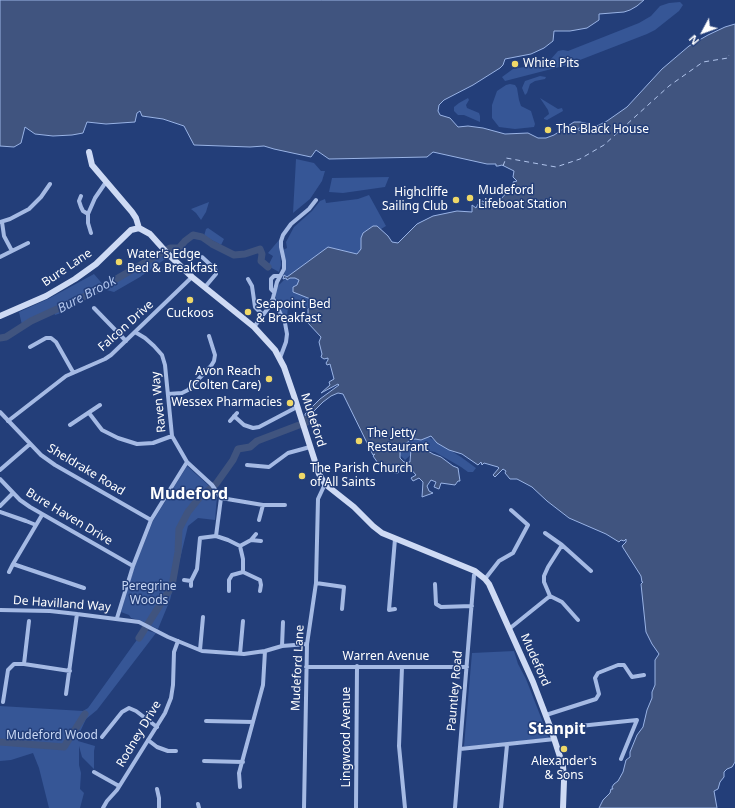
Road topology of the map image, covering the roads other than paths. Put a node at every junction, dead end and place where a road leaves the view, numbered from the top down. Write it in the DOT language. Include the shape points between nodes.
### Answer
graph roads {
  1 [pos="89,152"];
  2 [pos="106,182"];
  3 [pos="50,184"];
  4 [pos="81,196"];
  5 [pos="316,200"];
  6 [pos="88,214"];
  7 [pos="1,222"];
  8 [pos="139,228"];
  9 [pos="91,233"];
  10 [pos="28,243"];
  11 [pos="12,251"];
  12 [pos="0,257"];
  13 [pos="202,257"];
  14 [pos="192,277"];
  15 [pos="248,279"];
  16 [pos="205,287"];
  17 [pos="273,298"];
  18 [pos="94,308"];
  19 [pos="263,315"];
  20 [pos="0,316"];
  21 [pos="254,327"];
  22 [pos="135,332"];
  23 [pos="209,336"];
  24 [pos="126,341"];
  25 [pos="30,346"];
  26 [pos="280,358"];
  27 [pos="73,372"];
  28 [pos="168,394"];
  29 [pos="100,405"];
  30 [pos="297,408"];
  31 [pos="0,412"];
  32 [pos="89,412"];
  33 [pos="8,421"];
  34 [pos="230,421"];
  35 [pos="70,425"];
  36 [pos="172,436"];
  37 [pos="30,444"];
  38 [pos="310,447"];
  39 [pos="187,462"];
  40 [pos="247,465"];
  41 [pos="0,470"];
  42 [pos="0,479"];
  43 [pos="325,484"];
  44 [pos="12,493"];
  45 [pos="221,498"];
  46 [pos="263,505"];
  47 [pos="285,505"];
  48 [pos="0,506"];
  49 [pos="511,510"];
  50 [pos="0,512"];
  51 [pos="42,515"];
  52 [pos="151,520"];
  53 [pos="259,520"];
  54 [pos="36,525"];
  55 [pos="545,533"];
  56 [pos="256,534"];
  57 [pos="216,536"];
  58 [pos="395,539"];
  59 [pos="251,540"];
  60 [pos="261,541"];
  61 [pos="562,545"];
  62 [pos="240,546"];
  63 [pos="13,564"];
  64 [pos="133,566"];
  65 [pos="590,571"];
  66 [pos="9,572"];
  67 [pos="243,572"];
  68 [pos="474,575"];
  69 [pos="485,579"];
  70 [pos="184,580"];
  71 [pos="191,581"];
  72 [pos="316,583"];
  73 [pos="441,585"];
  74 [pos="191,586"];
  75 [pos="84,588"];
  76 [pos="229,591"];
  77 [pos="260,591"];
  78 [pos="550,596"];
  79 [pos="472,606"];
  80 [pos="342,609"];
  81 [pos="395,609"];
  82 [pos="0,610"];
  83 [pos="77,614"];
  84 [pos="203,617"];
  85 [pos="118,618"];
  86 [pos="578,620"];
  87 [pos="29,621"];
  88 [pos="243,621"];
  89 [pos="283,622"];
  90 [pos="509,629"];
  91 [pos="178,641"];
  92 [pos="307,644"];
  93 [pos="282,646"];
  94 [pos="200,650"];
  95 [pos="264,651"];
  96 [pos="240,654"];
  97 [pos="24,664"];
  98 [pos="357,666"];
  99 [pos="306,667"];
  100 [pos="402,667"];
  101 [pos="467,667"];
  102 [pos="70,671"];
  103 [pos="644,675"];
  104 [pos="66,694"];
  105 [pos="3,702"];
  106 [pos="546,715"];
  107 [pos="206,721"];
  108 [pos="253,722"];
  109 [pos="157,727"];
  110 [pos="551,729"];
  111 [pos="102,737"];
  112 [pos="555,739"];
  113 [pos="148,740"];
  114 [pos="507,745"];
  115 [pos="460,748"];
  116 [pos="176,751"];
  117 [pos="621,758"];
  118 [pos="204,761"];
  119 [pos="242,762"];
  120 [pos="94,772"];
  121 [pos="120,786"];
  122 [pos="240,787"];
  123 [pos="157,789"];
  124 [pos="103,808"];
  125 [pos="159,808"];
  126 [pos="304,808"];
  127 [pos="356,808"];
  128 [pos="405,808"];
  129 [pos="455,808"];
  130 [pos="501,808"];
  131 [pos="563,808"];
  1 -- 2 [label="street, Mudeford" via="92,165"];
  2 -- 6 [label="street"];
  2 -- 8 [label="street, Mudeford" via="132,212"];
  3 -- 7 [label="street" via="29,210"];
  4 -- 6 [label="street" via="81,207"];
  5 -- 17 [label="street" via="283,235 281,247 284,269"];
  6 -- 9 [label="street"];
  7 -- 11 [label="street" via="4,236"];
  8 -- 14 [label="street, Mudeford" via="150,234"];
  8 -- 20 [label="street, Bure Lane" via="131,230 96,264 46,296"];
  10 -- 11 [label="street"];
  11 -- 12 [label="street"];
  13 -- 16 [label="street" via="216,271"];
  14 -- 16 [label="street, Mudeford"];
  14 -- 22 [label="street, Falcon Drive"];
  15 -- 19 [label="street" via="252,286 255,307"];
  16 -- 21 [label="street, Mudeford"];
  17 -- 19 [label="street"];
  17 -- 26 [label="street" via="285,323 287,334"];
  18 -- 24 [label="street"];
  19 -- 21 [label="street"];
  21 -- 26 [label="street, Mudeford"];
  22 -- 24 [label="street, Falcon Drive"];
  22 -- 28 [label="street, Raven Way" via="162,355"];
  23 -- 28 [label="street" via="215,355 211,366 188,390"];
  24 -- 27 [label="street, Falcon Drive" via="105,359"];
  25 -- 27 [label="street" via="51,338 56,342"];
  26 -- 30 [label="street, Mudeford"];
  27 -- 33 [label="street, Falcon Drive"];
  28 -- 36 [label="street, Raven Way"];
  29 -- 32 [label="street"];
  30 -- 34 [label="street" via="259,427 244,425 236,415"];
  30 -- 38 [label="street, Mudeford"];
  31 -- 33 [label="street, Sheldrake Road"];
  32 -- 35 [label="street"];
  32 -- 36 [label="street" via="102,430 130,442 153,443"];
  33 -- 37 [label="street, Sheldrake Road"];
  36 -- 39 [label="street, Raven Way"];
  37 -- 41 [label="street"];
  37 -- 52 [label="street, Sheldrake Road" via="55,465"];
  38 -- 40 [label="street" via="288,453 269,467"];
  38 -- 43 [label="street, Mudeford"];
  39 -- 45 [label="street, Raven Way"];
  39 -- 52 [label="street"];
  42 -- 44 [label="street, Bure Haven Drive"];
  43 -- 58 [label="street, Mudeford" via="373,526"];
  43 -- 72 [label="street, Mudeford Lane" via="317,506"];
  44 -- 48 [label="street"];
  44 -- 51 [label="street, Bure Haven Drive"];
  45 -- 46 [label="street"];
  45 -- 57 [label="street"];
  46 -- 47 [label="street"];
  46 -- 53 [label="street"];
  49 -- 69 [label="street" via="528,524 513,553 499,561"];
  50 -- 54 [label="street, Bure Haven Drive"];
  51 -- 54 [label="street"];
  51 -- 64 [label="street, Bure Haven Drive"];
  52 -- 64 [label="street"];
  54 -- 63 [label="street"];
  55 -- 61 [label="street"];
  56 -- 59 [label="street"];
  57 -- 62 [label="street"];
  57 -- 71 [label="street" via="200,538 197,569"];
  58 -- 69 [label="street, Mudeford" via="460,564"];
  58 -- 81 [label="street" via="389,610"];
  59 -- 60 [label="street"];
  59 -- 62 [label="street"];
  61 -- 65 [label="street"];
  61 -- 78 [label="street" via="544,576"];
  62 -- 67 [label="street"];
  63 -- 66 [label="street"];
  63 -- 75 [label="street"];
  64 -- 85 [label="street"];
  67 -- 76 [label="street" via="232,575 229,580"];
  67 -- 77 [label="street" via="260,580"];
  68 -- 79 [label="street, Pauntley Road"];
  69 -- 90 [label="street, Mudeford"];
  70 -- 71 [label="street"];
  71 -- 74 [label="street"];
  72 -- 80 [label="street" via="344,587"];
  72 -- 92 [label="street, Mudeford Lane"];
  73 -- 79 [label="street" via="435,585 436,604 441,607"];
  78 -- 86 [label="street" via="562,602"];
  78 -- 90 [label="street"];
  79 -- 101 [label="street, Pauntley Road"];
  82 -- 83 [label="street, De Havilland Way"];
  83 -- 85 [label="street, De Havilland Way"];
  83 -- 102 [label="street"];
  84 -- 94 [label="street"];
  85 -- 91 [label="street, De Havilland Way" via="142,624"];
  87 -- 97 [label="street"];
  88 -- 96 [label="street"];
  89 -- 93 [label="street"];
  90 -- 106 [label="street, Mudeford"];
  91 -- 94 [label="street, De Havilland Way"];
  91 -- 109 [label="street, Rodney Drive" via="174,652 171,698"];
  92 -- 93 [label="street, De Havilland Way"];
  92 -- 99 [label="street, Mudeford Lane"];
  93 -- 95 [label="street, De Havilland Way"];
  94 -- 96 [label="street, De Havilland Way"];
  95 -- 96 [label="street, De Havilland Way"];
  95 -- 108 [label="street" via="263,685"];
  97 -- 102 [label="street"];
  97 -- 105 [label="street" via="14,664 8,670"];
  98 -- 99 [label="street, Warren Avenue"];
  98 -- 100 [label="street, Warren Avenue"];
  98 -- 127 [label="street, Lingwood Avenue"];
  99 -- 126 [label="street, Mudeford Lane"];
  100 -- 101 [label="street, Warren Avenue"];
  100 -- 128 [label="street" via="399,746"];
  101 -- 115 [label="street, Pauntley Road"];
  102 -- 104 [label="street"];
  103 -- 106 [label="street" via="632,677 624,665 598,673 595,678 599,694 596,699"];
  106 -- 110 [label="street, Mudeford"];
  107 -- 108 [label="street"];
  108 -- 119 [label="street"];
  109 -- 111 [label="street" via="129,708 122,712"];
  109 -- 113 [label="street, Rodney Drive"];
  110 -- 112 [label="street, Mudeford"];
  110 -- 117 [label="street" via="637,720"];
  112 -- 114 [label="street"];
  112 -- 131 [label="street, Mudeford" via="563,766"];
  113 -- 116 [label="street" via="157,747"];
  113 -- 121 [label="street, Rodney Drive"];
  114 -- 115 [label="street"];
  114 -- 130 [label="street"];
  115 -- 129 [label="street, Pauntley Road"];
  118 -- 119 [label="street"];
  119 -- 122 [label="street" via="239,773"];
  120 -- 121 [label="street"];
  121 -- 124 [label="street, Rodney Drive"];
  123 -- 125 [label="street"];
}
